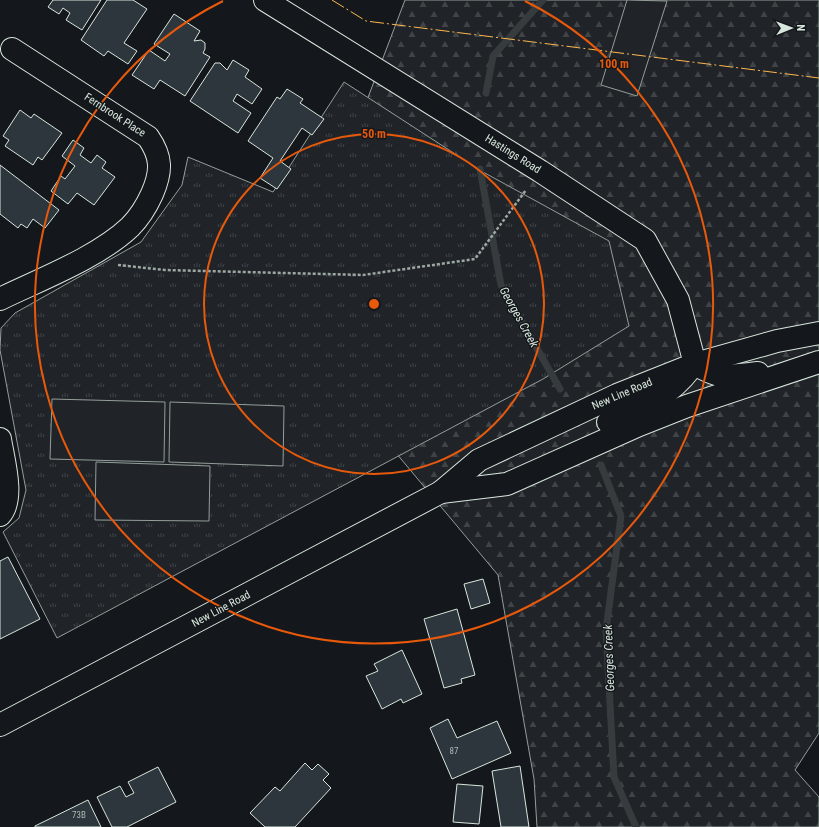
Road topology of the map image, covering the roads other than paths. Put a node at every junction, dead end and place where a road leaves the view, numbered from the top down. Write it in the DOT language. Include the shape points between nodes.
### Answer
graph roads {
  1 [pos="265,0"];
  2 [pos="12,49"];
  3 [pos="0,299"];
  4 [pos="819,333"];
  5 [pos="695,364"];
  6 [pos="810,364"];
  7 [pos="0,439"];
  8 [pos="491,485"];
  9 [pos="441,492"];
  10 [pos="0,515"];
  11 [pos="0,725"];
  1 -- 5 [label="main road, Hastings Road" via="540,171 645,240 678,300"];
  2 -- 3 [label="main road, Fernbrook Place" via="148,137 157,150 160,164 156,183 147,204 132,226 111,243"];
  4 -- 5 [label="main road, New Line Road" via="777,341"];
  5 -- 6 [label="main road" via="720,376 732,376"];
  5 -- 8 [label="main road" via="680,382 661,398 501,472"];
  5 -- 9 [label="main road, New Line Road" via="617,395 479,460"];
  6 -- 8 [label="main road, New Line Road" via="639,425 507,484"];
  7 -- 10 [label="main road" via="8,490 7,502"];
  8 -- 9 [label="main road, New Line Road"];
  9 -- 11 [label="main road, New Line Road"];
}
